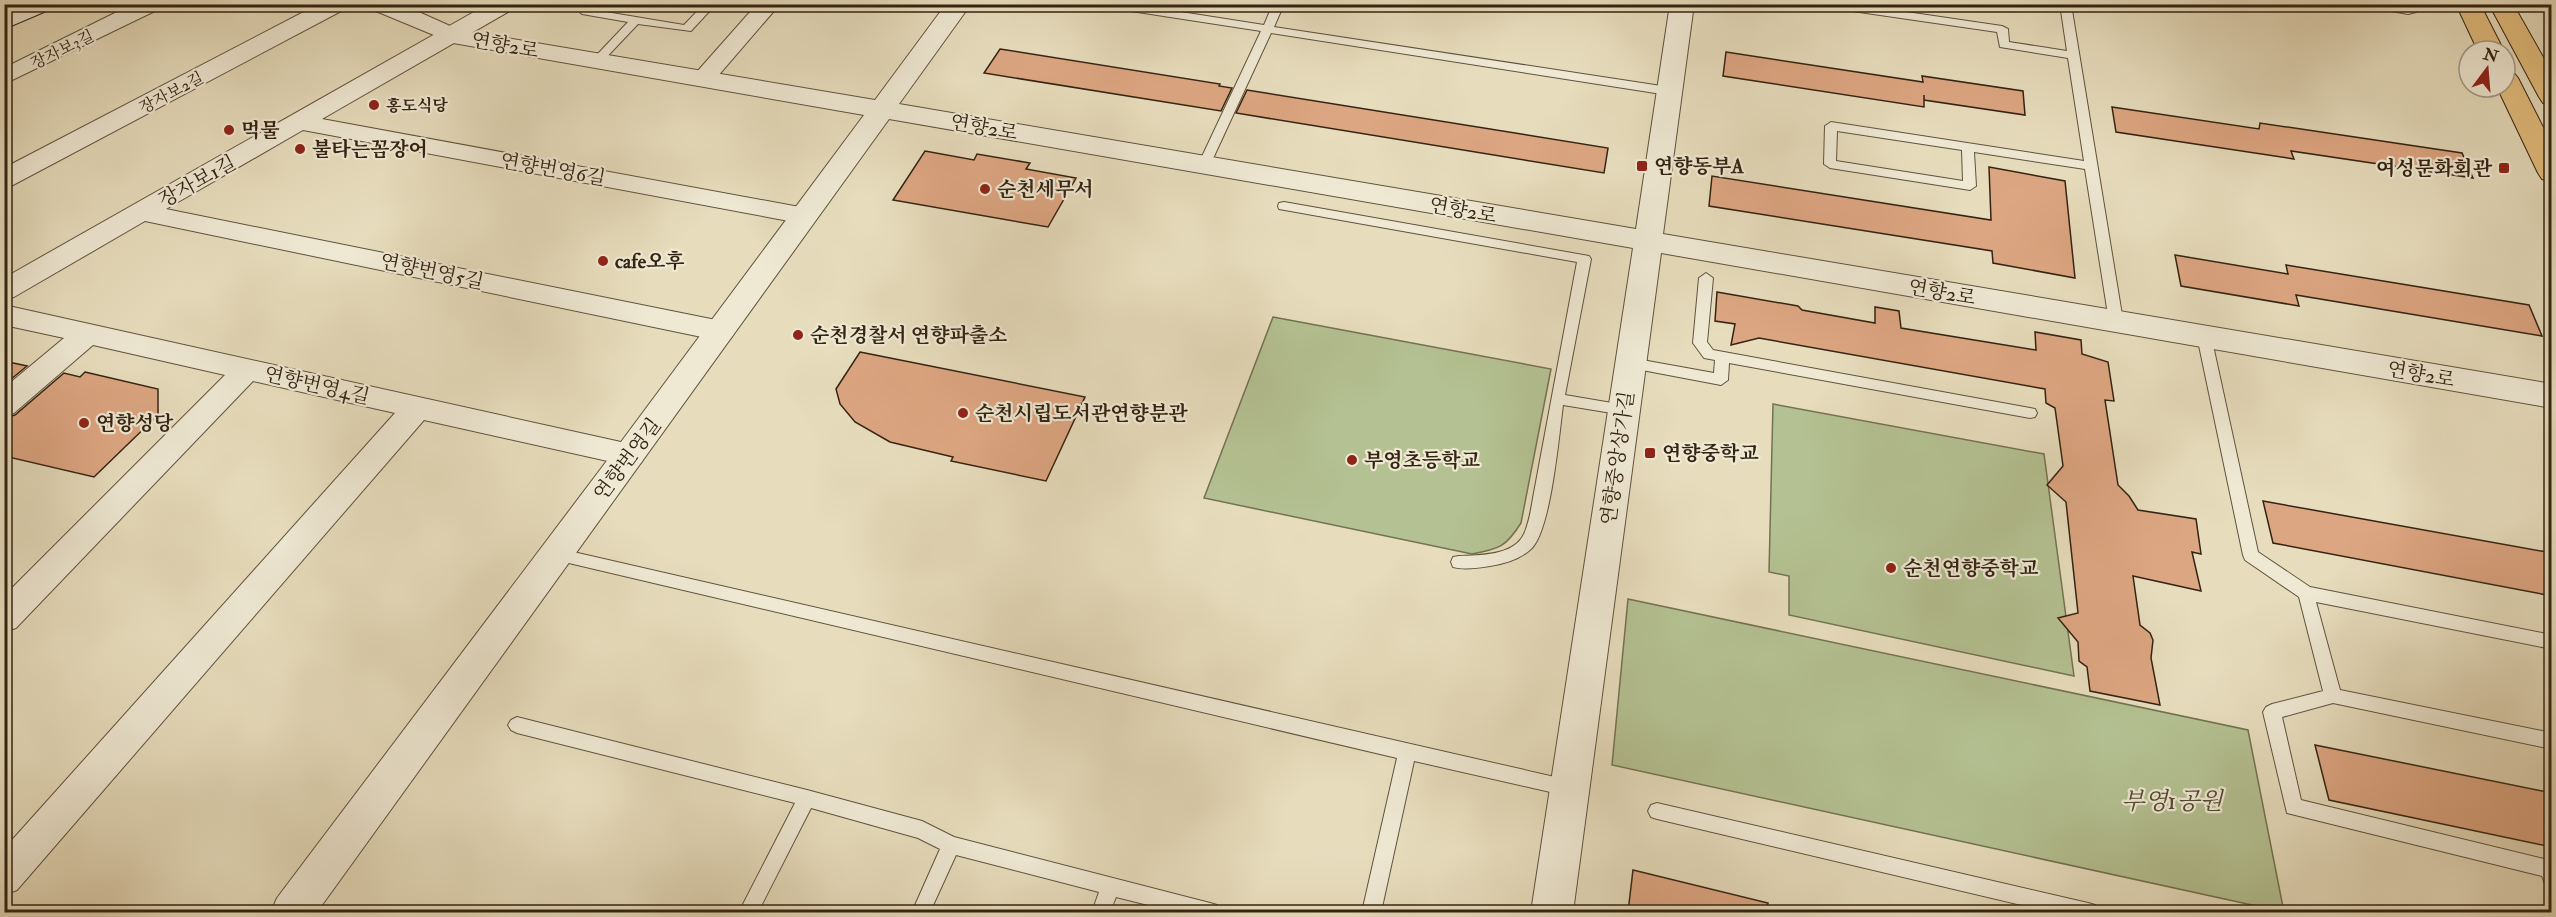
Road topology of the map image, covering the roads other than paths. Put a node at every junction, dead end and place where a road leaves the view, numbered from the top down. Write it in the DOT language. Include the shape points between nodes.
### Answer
graph roads {
  1 [pos="42,4"];
  2 [pos="151,4"];
  3 [pos="337,4"];
  4 [pos="380,4"];
  5 [pos="506,4"];
  6 [pos="594,4"];
  7 [pos="711,4"];
  8 [pos="769,4"];
  9 [pos="959,4"];
  10 [pos="1105,4"];
  11 [pos="1279,4"];
  12 [pos="1530,4"];
  13 [pos="1682,4"];
  14 [pos="1825,4"];
  15 [pos="2065,4"];
  16 [pos="2468,4"];
  17 [pos="2501,4"];
  18 [pos="1549,7"];
  19 [pos="636,20"];
  20 [pos="4,22"];
  21 [pos="1268,29"];
  22 [pos="453,36"];
  23 [pos="2486,39"];
  24 [pos="2073,55"];
  25 [pos="597,61"];
  26 [pos="4,77"];
  27 [pos="703,79"];
  28 [pos="1668,91"];
  29 [pos="2552,98"];
  30 [pos="2516,99"];
  31 [pos="884,110"];
  32 [pos="300,122"];
  33 [pos="1968,147"];
  34 [pos="1204,165"];
  35 [pos="2091,166"];
  36 [pos="2552,172"];
  37 [pos="4,179"];
  38 [pos="1284,206"];
  39 [pos="142,212"];
  40 [pos="805,216"];
  41 [pos="1649,242"];
  42 [pos="1707,278"];
  43 [pos="4,290"];
  44 [pos="4,315"];
  45 [pos="2116,321"];
  46 [pos="721,331"];
  47 [pos="87,334"];
  48 [pos="2204,336"];
  49 [pos="1722,357"];
  50 [pos="1631,363"];
  51 [pos="247,370"];
  52 [pos="2552,396"];
  53 [pos="1557,399"];
  54 [pos="4,405"];
  55 [pos="417,408"];
  56 [pos="1624,410"];
  57 [pos="2030,413"];
  58 [pos="630,455"];
  59 [pos="556,554"];
  60 [pos="1459,562"];
  61 [pos="2306,593"];
  62 [pos="4,618"];
  63 [pos="2552,642"];
  64 [pos="2332,696"];
  65 [pos="517,726"];
  66 [pos="2552,741"];
  67 [pos="1407,752"];
  68 [pos="1569,788"];
  69 [pos="807,798"];
  70 [pos="1657,811"];
  71 [pos="951,845"];
  72 [pos="4,877"];
  73 [pos="2552,878"];
  74 [pos="1110,887"];
  75 [pos="292,912"];
  76 [pos="748,912"];
  77 [pos="921,912"];
  78 [pos="1101,912"];
  79 [pos="1210,912"];
  80 [pos="1371,912"];
  81 [pos="1552,912"];
  82 [pos="2088,912"];
  1 -- 20 [label="street"];
  2 -- 26 [label="street, 장자보3길"];
  3 -- 37 [label="street, 장자보2길"];
  4 -- 22 [label="street, 연향2로"];
  5 -- 22 [label="street, 장자보1길"];
  6 -- 19 [label="lane" via="586,12"];
  7 -- 19 [label="lane" via="687,30"];
  8 -- 27 [label="street"];
  9 -- 31 [label="street, 연향번영길"];
  10 -- 21 [label="lane"];
  11 -- 21 [label="lane"];
  12 -- 18 [label="lane"];
  13 -- 28 [label="street, 연향중앙상가길"];
  14 -- 24 [label="lane" via="2002,29 2004,45"];
  15 -- 24 [label="lane"];
  16 -- 23 [label="main road"];
  17 -- 29 [label="main road"];
  19 -- 25 [label="lane"];
  21 -- 28 [label="lane"];
  21 -- 34 [label="lane"];
  22 -- 25 [label="street, 연향2로"];
  22 -- 32 [label="street, 장자보1길"];
  24 -- 35 [label="lane"];
  25 -- 27 [label="street, 연향2로"];
  27 -- 31 [label="street, 연향2로"];
  28 -- 41 [label="street, 연향중앙상가길"];
  30 -- 36 [label="main road"];
  31 -- 34 [label="street, 연향2로"];
  31 -- 40 [label="street, 연향번영길"];
  32 -- 39 [label="street, 장자보1길"];
  32 -- 40 [label="street, 연향번영6길"];
  33 -- 33 [label="lane" via="1831,126 1830,164 1970,186"];
  33 -- 35 [label="lane"];
  34 -- 41 [label="street, 연향2로"];
  35 -- 45 [label="lane"];
  38 -- 53 [label="lane" via="1584,259"];
  39 -- 43 [label="street, 장자보1길"];
  39 -- 46 [label="street, 연향번영5길"];
  40 -- 46 [label="street, 연향번영길"];
  41 -- 45 [label="street, 연향2로"];
  41 -- 50 [label="street, 연향중앙상가길"];
  42 -- 49 [label="lane" via="1700,343 1709,354"];
  44 -- 47 [label="street, 연향번영4길"];
  45 -- 48 [label="street, 연향2로"];
  46 -- 58 [label="street, 연향번영길"];
  47 -- 51 [label="street, 연향번영4길"];
  47 -- 54 [label="street"];
  48 -- 52 [label="street, 연향2로"];
  48 -- 61 [label="lane" via="2251,555"];
  49 -- 50 [label="lane" via="1721,380"];
  49 -- 57 [label="lane"];
  50 -- 56 [label="street, 연향중앙상가길"];
  51 -- 55 [label="street, 연향번영4길"];
  51 -- 62 [label="street"];
  53 -- 56 [label="lane"];
  53 -- 60 [label="lane" via="1537,518 1529,541 1516,552 1486,561"];
  55 -- 58 [label="street, 연향번영4길"];
  55 -- 72 [label="street"];
  56 -- 68 [label="street, 연향중앙상가길"];
  58 -- 59 [label="street, 연향번영길"];
  59 -- 67 [label="lane"];
  59 -- 75 [label="street, 연향번영길"];
  61 -- 63 [label="lane"];
  61 -- 64 [label="lane"];
  64 -- 66 [label="lane"];
  64 -- 73 [label="lane" via="2272,712 2294,807 2548,869"];
  65 -- 69 [label="lane"];
  67 -- 68 [label="lane"];
  67 -- 80 [label="lane"];
  68 -- 81 [label="street, 연향중앙상가길"];
  69 -- 71 [label="lane" via="922,830"];
  69 -- 76 [label="lane"];
  70 -- 82 [label="lane"];
  71 -- 74 [label="lane"];
  71 -- 77 [label="lane"];
  74 -- 78 [label="lane"];
  74 -- 79 [label="lane"];
}
